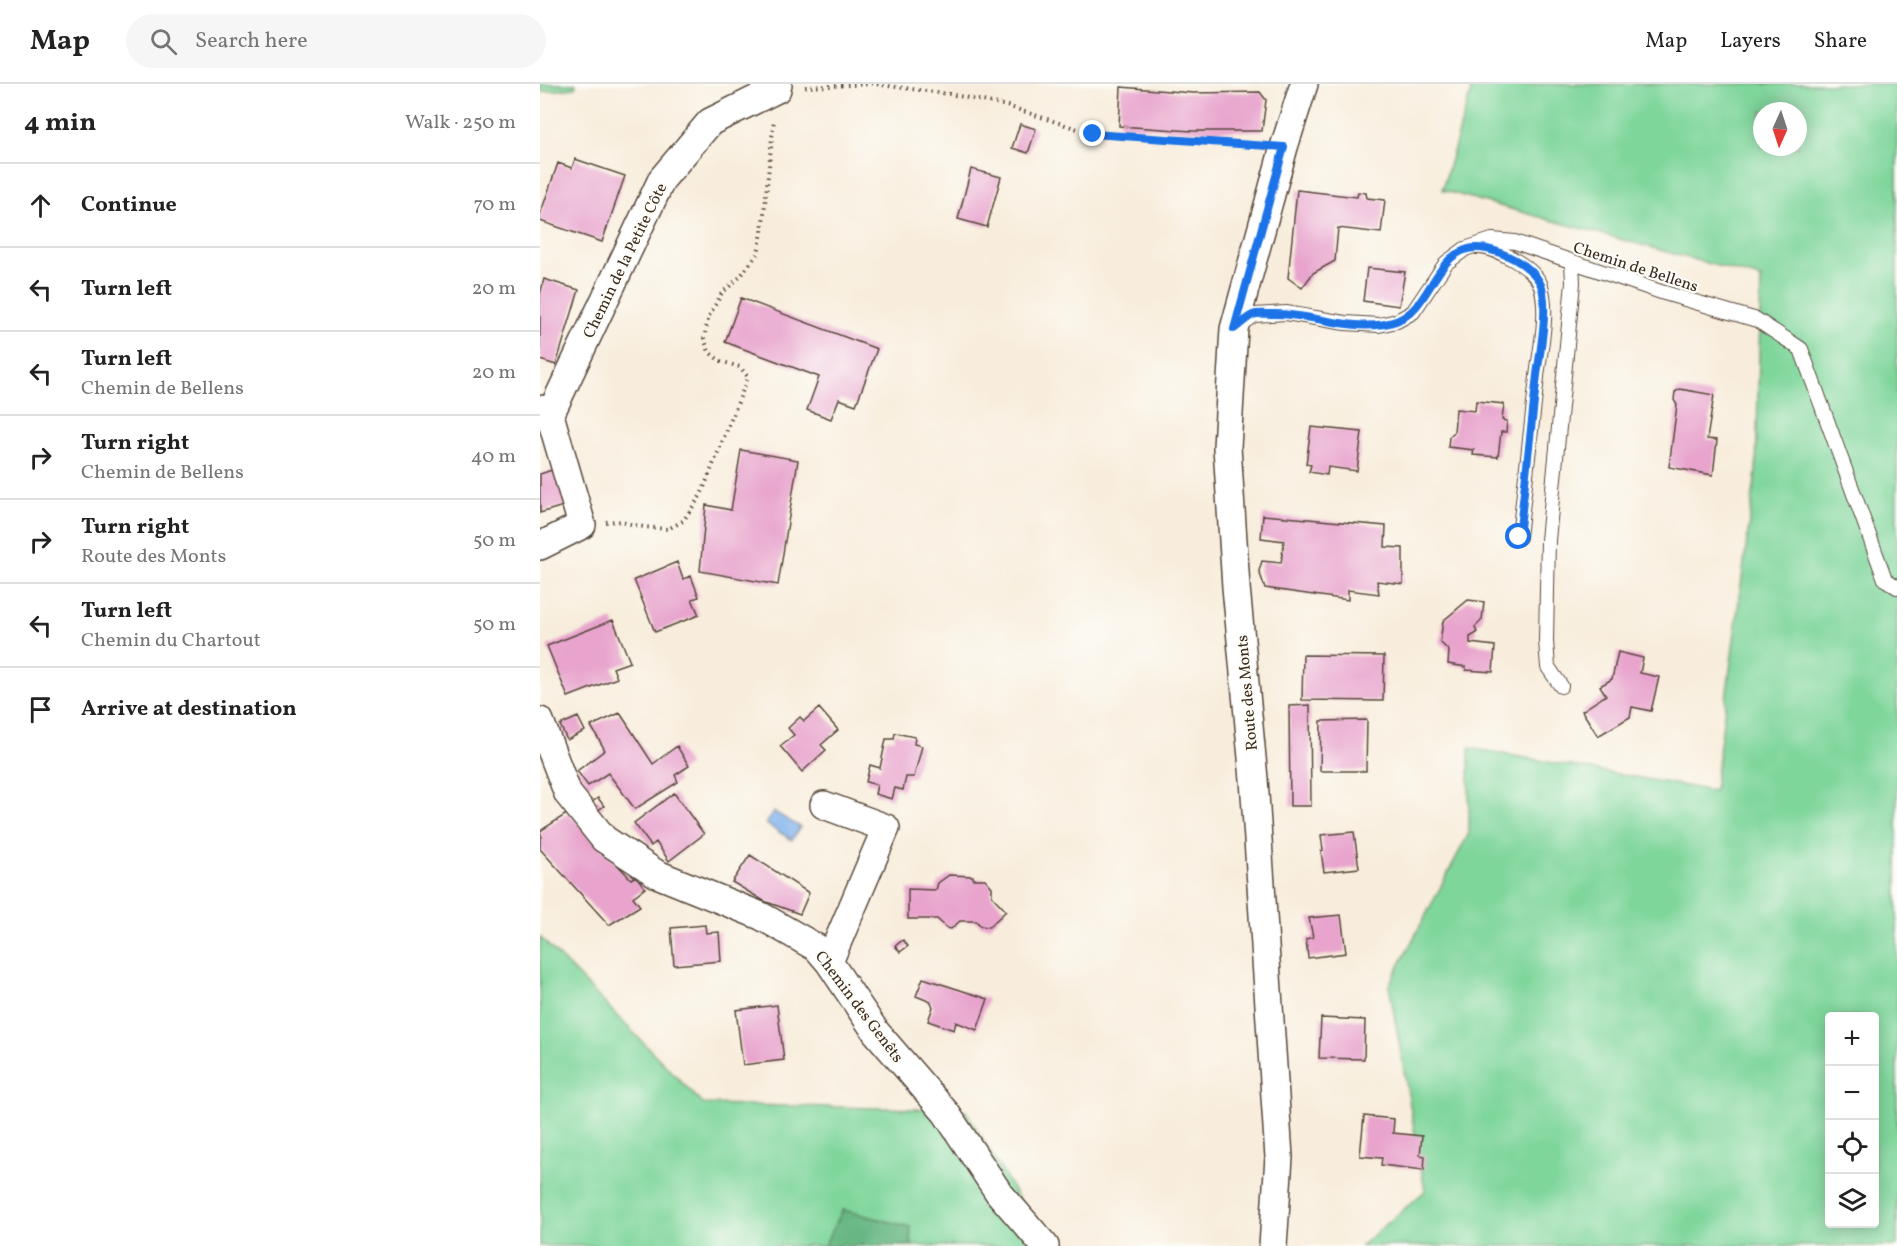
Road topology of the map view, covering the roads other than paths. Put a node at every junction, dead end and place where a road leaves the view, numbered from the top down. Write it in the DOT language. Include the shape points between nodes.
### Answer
graph roads {
  1 [pos="1304,84"];
  2 [pos="777,86"];
  3 [pos="1465,249"];
  4 [pos="1572,262"];
  5 [pos="1234,329"];
  6 [pos="545,412"];
  7 [pos="1519,537"];
  8 [pos="540,546"];
  9 [pos="1897,587"];
  10 [pos="1561,686"];
  11 [pos="540,721"];
  12 [pos="824,805"];
  13 [pos="829,962"];
  14 [pos="1045,1246"];
  15 [pos="1273,1246"];
  1 -- 5 [label="street, Route des Monts"];
  2 -- 6 [label="street, Chemin de la Petite Côte" via="710,122 662,179"];
  3 -- 4 [label="lane, Chemin de Bellens" via="1492,240 1515,242"];
  3 -- 5 [label="lane, Chemin de Bellens" via="1446,263 1413,312 1397,321 1379,325 1345,323 1286,313 1254,315"];
  3 -- 7 [label="lane" via="1480,246 1515,259 1540,284 1544,322"];
  4 -- 9 [label="lane, Chemin de Bellens" via="1757,320 1800,349 1885,579"];
  4 -- 10 [label="lane" via="1548,551 1548,667"];
  5 -- 15 [label="street, Route des Monts" via="1227,447 1279,1156"];
  6 -- 8 [label="street" via="582,525"];
  11 -- 13 [label="street, Chemin des Genêts" via="568,795 604,839 657,874 761,916 817,948"];
  12 -- 13 [label="street" via="886,828"];
  13 -- 14 [label="street, Chemin des Genêts" via="876,1032 946,1113 999,1193"];
}
